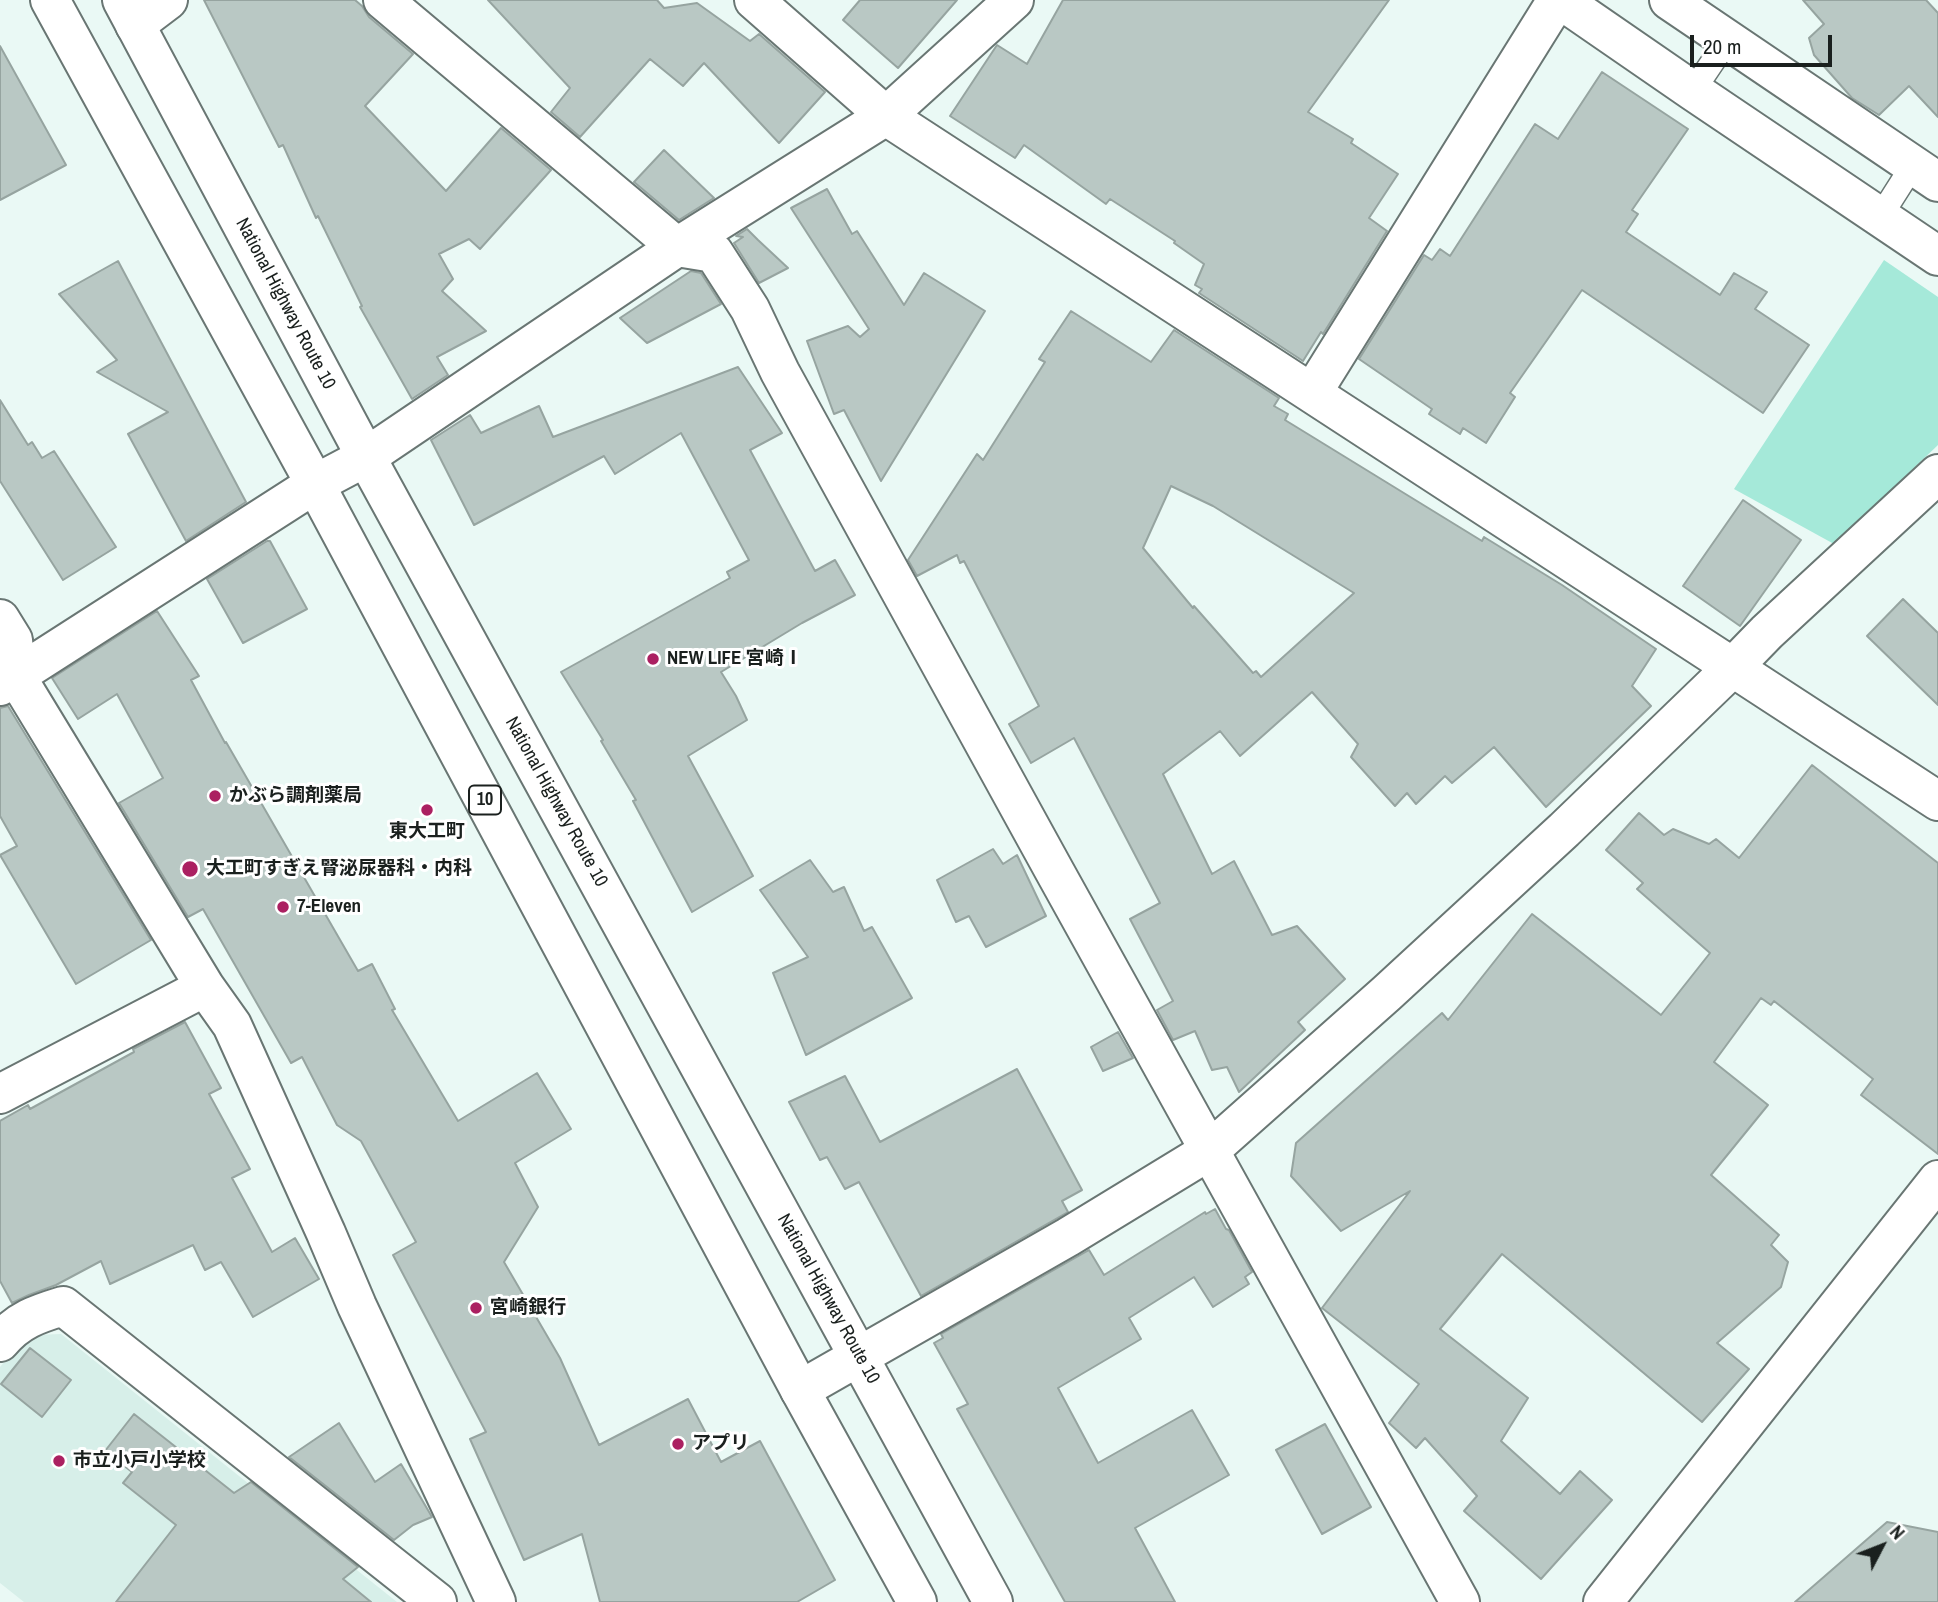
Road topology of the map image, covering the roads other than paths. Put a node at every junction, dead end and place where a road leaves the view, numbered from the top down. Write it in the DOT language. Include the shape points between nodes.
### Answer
graph roads {
  1 [pos="50,0"];
  2 [pos="168,0"];
  3 [pos="383,0"];
  4 [pos="754,0"];
  5 [pos="1014,0"];
  6 [pos="1559,0"];
  7 [pos="1669,0"];
  8 [pos="129,12"];
  9 [pos="1728,39"];
  10 [pos="1693,91"];
  11 [pos="886,116"];
  12 [pos="1926,174"];
  13 [pos="1880,217"];
  14 [pos="677,247"];
  15 [pos="1938,256"];
  16 [pos="1312,393"];
  17 [pos="366,457"];
  18 [pos="1938,474"];
  19 [pos="316,484"];
  20 [pos="0,619"];
  21 [pos="1733,667"];
  22 [pos="8,681"];
  23 [pos="1938,802"];
  24 [pos="205,987"];
  25 [pos="0,1094"];
  26 [pos="1209,1150"];
  27 [pos="1938,1180"];
  28 [pos="0,1342"];
  29 [pos="859,1356"];
  30 [pos="800,1390"];
  31 [pos="437,1602"];
  32 [pos="496,1602"];
  33 [pos="917,1602"];
  34 [pos="993,1602"];
  35 [pos="1460,1602"];
  36 [pos="1603,1602"];
  1 -- 19 [label="main road, 10"];
  2 -- 8 [label="main road"];
  3 -- 14 [label="main road"];
  4 -- 11 [label="main road"];
  5 -- 11 [label="main road"];
  6 -- 10 [label="main road"];
  6 -- 16 [label="main road"];
  7 -- 9 [label="main road"];
  8 -- 17 [label="main road, National Highway Route 10"];
  9 -- 10 [label="lane"];
  9 -- 12 [label="main road"];
  10 -- 13 [label="main road"];
  11 -- 14 [label="main road"];
  11 -- 16 [label="main road"];
  12 -- 13 [label="lane"];
  13 -- 15 [label="main road"];
  14 -- 17 [label="main road"];
  14 -- 26 [label="main road" via="714,253 750,309"];
  16 -- 21 [label="main road"];
  17 -- 19 [label="main road"];
  17 -- 29 [label="main road, National Highway Route 10"];
  18 -- 21 [label="main road"];
  19 -- 22 [label="main road"];
  19 -- 30 [label="main road, 10"];
  20 -- 22 [label="main road" via="13,640"];
  21 -- 23 [label="main road"];
  21 -- 26 [label="main road" via="1564,830"];
  22 -- 24 [label="main road"];
  24 -- 25 [label="main road"];
  24 -- 32 [label="main road" via="232,1026"];
  26 -- 29 [label="main road"];
  26 -- 35 [label="main road"];
  27 -- 36 [label="main road"];
  28 -- 31 [label="main road" via="31,1316 63,1306"];
  29 -- 30 [label="main road"];
  29 -- 34 [label="main road, National Highway Route 10"];
  30 -- 33 [label="main road, 10"];
}
